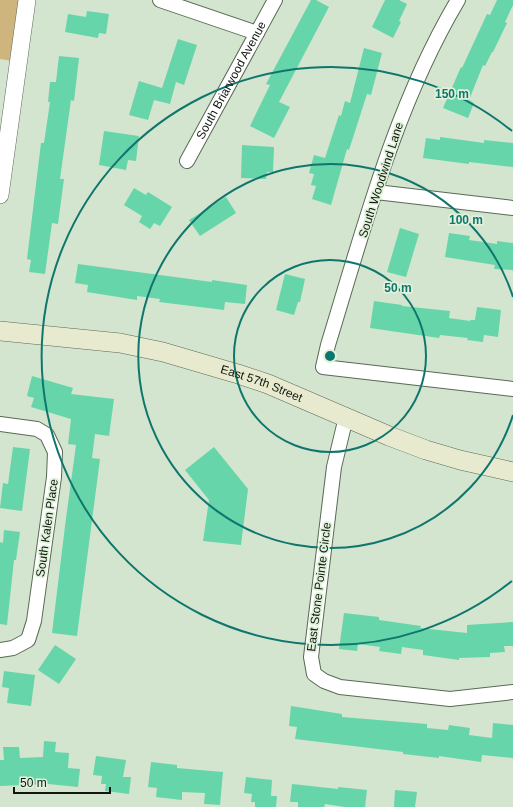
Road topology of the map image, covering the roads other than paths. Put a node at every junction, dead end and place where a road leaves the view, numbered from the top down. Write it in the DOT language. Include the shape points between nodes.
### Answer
graph roads {
  1 [pos="27,0"];
  2 [pos="160,0"];
  3 [pos="275,0"];
  4 [pos="458,0"];
  5 [pos="257,33"];
  6 [pos="187,161"];
  7 [pos="376,192"];
  8 [pos="0,195"];
  9 [pos="513,208"];
  10 [pos="0,331"];
  11 [pos="513,389"];
  12 [pos="346,417"];
  13 [pos="0,424"];
  14 [pos="513,472"];
  15 [pos="0,650"];
  16 [pos="513,692"];
  1 -- 8 [label="street"];
  2 -- 5 [label="street"];
  3 -- 5 [label="street, South Briarwood Avenue"];
  4 -- 7 [label="street, South Woodwind Lane" via="420,74"];
  5 -- 6 [label="street, South Briarwood Avenue"];
  7 -- 9 [label="street"];
  7 -- 11 [label="street, South Woodwind Lane" via="323,367"];
  10 -- 12 [label="main road, East 57th Street" via="120,343 163,352 268,384"];
  12 -- 14 [label="main road, East 57th Street" via="426,450"];
  12 -- 16 [label="street, East Stone Pointe Circle" via="333,475 311,657 314,674 340,688 450,699"];
  13 -- 15 [label="street, South Kalen Place" via="37,429 47,435 55,452 54,477 34,621 28,640 13,648"];
}
